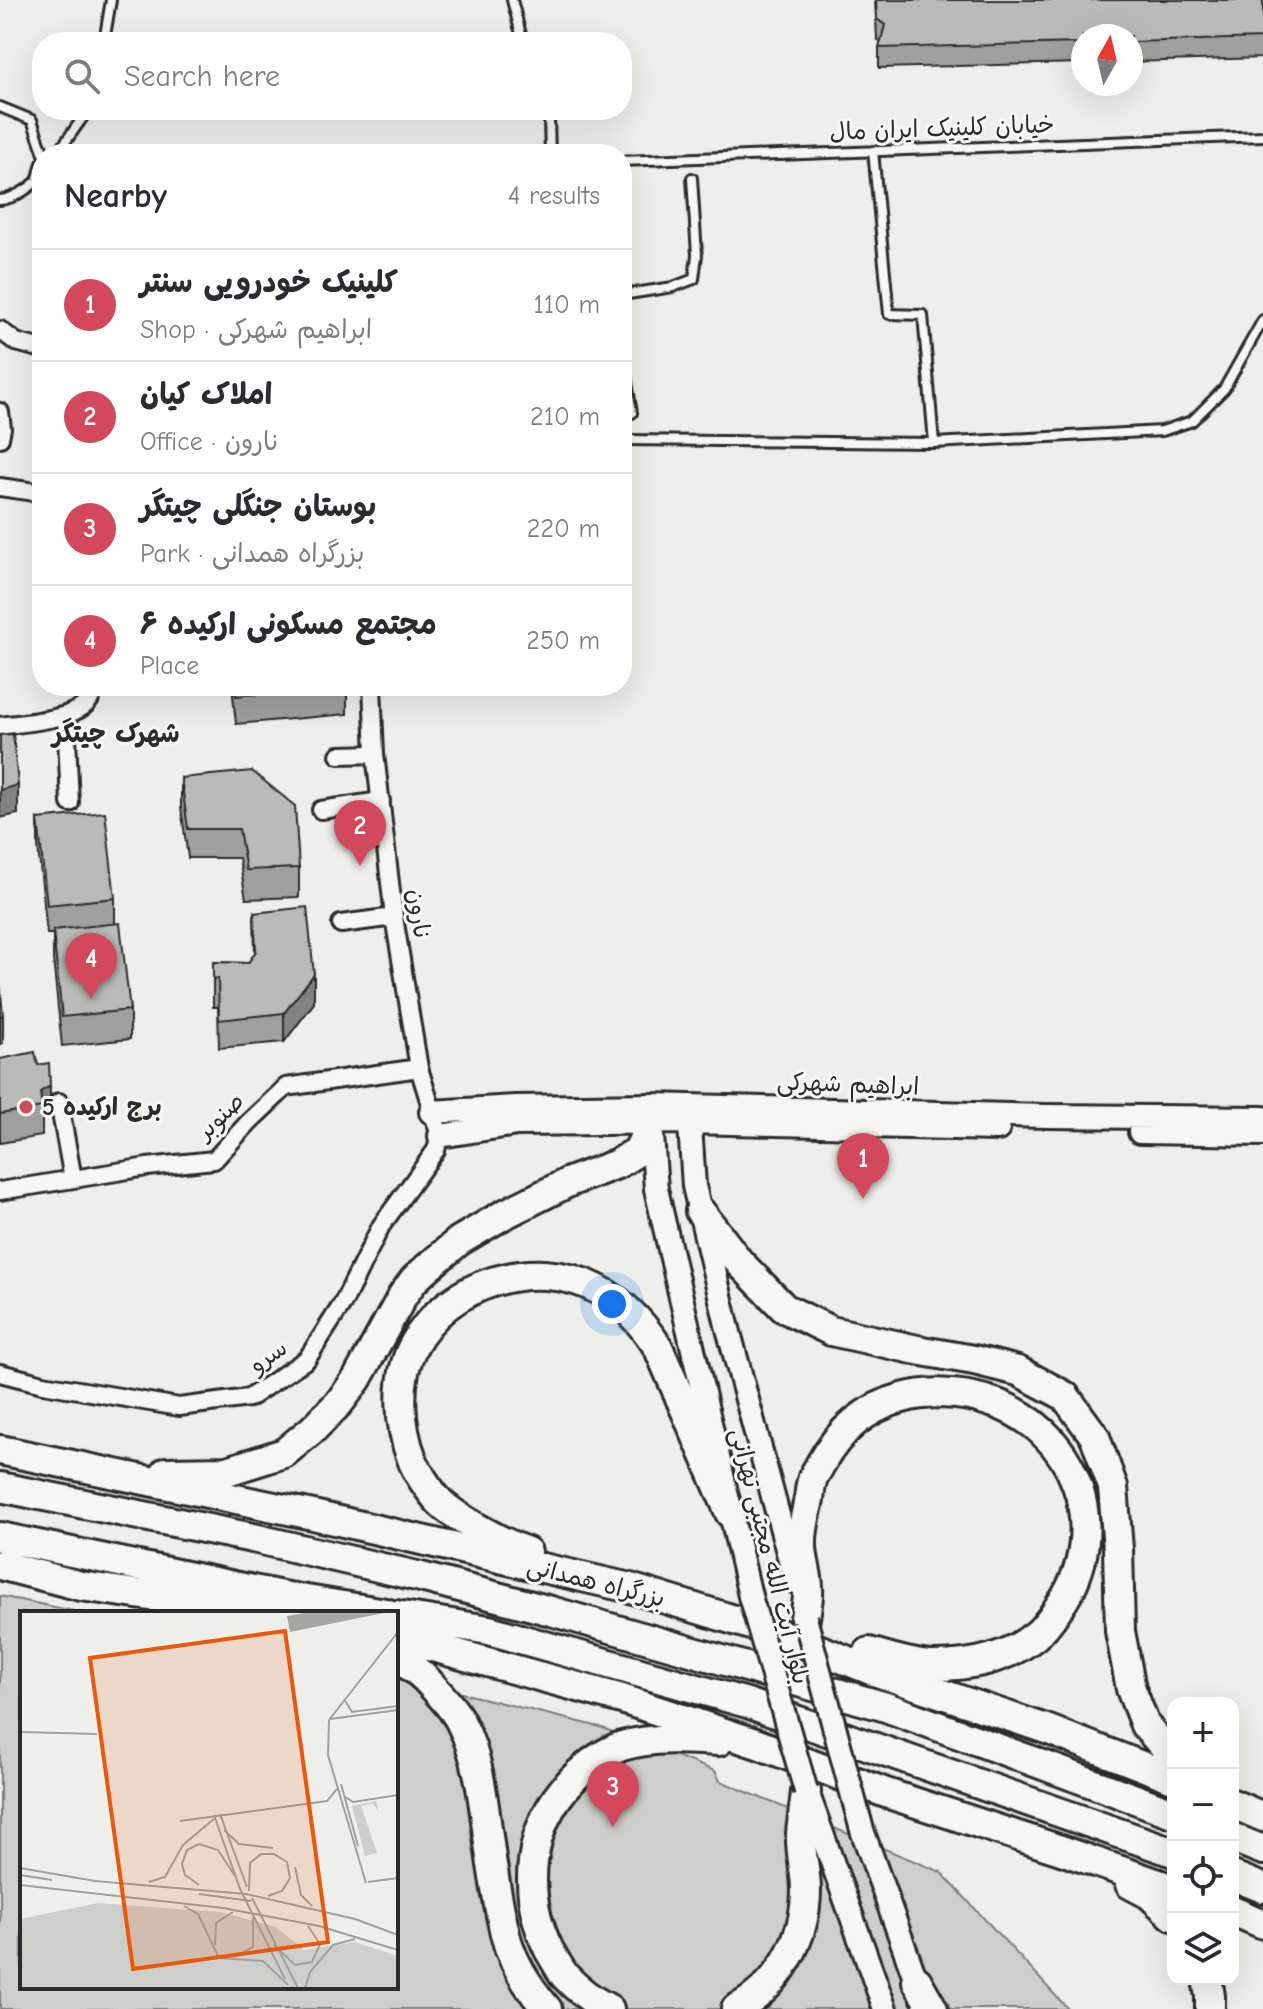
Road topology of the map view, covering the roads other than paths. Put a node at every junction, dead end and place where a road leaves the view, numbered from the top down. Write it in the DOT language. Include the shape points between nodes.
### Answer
graph roads {
  1 [pos="111,0"];
  2 [pos="512,0"];
  3 [pos="106,32"];
  4 [pos="520,32"];
  5 [pos="0,107"];
  6 [pos="32,120"];
  7 [pos="32,120"];
  8 [pos="81,120"];
  9 [pos="549,120"];
  10 [pos="1263,136"];
  11 [pos="40,144"];
  12 [pos="64,144"];
  13 [pos="550,144"];
  14 [pos="873,151"];
  15 [pos="632,161"];
  16 [pos="692,178"];
  17 [pos="32,183"];
  18 [pos="0,200"];
  19 [pos="632,293"];
  20 [pos="1263,320"];
  21 [pos="0,330"];
  22 [pos="32,346"];
  23 [pos="0,412"];
  24 [pos="0,438"];
  25 [pos="632,440"];
  26 [pos="934,443"];
  27 [pos="0,487"];
  28 [pos="32,492"];
  29 [pos="93,696"];
  30 [pos="372,696"];
  31 [pos="66,716"];
  32 [pos="0,726"];
  33 [pos="375,754"];
  34 [pos="339,755"];
  35 [pos="381,801"];
  36 [pos="70,803"];
  37 [pos="321,810"];
  38 [pos="394,917"];
  39 [pos="341,924"];
  40 [pos="419,1068"];
  41 [pos="59,1102"];
  42 [pos="431,1112"];
  43 [pos="651,1114"];
  44 [pos="689,1114"];
  45 [pos="1263,1118"];
  46 [pos="1263,1134"];
  47 [pos="440,1136"];
  48 [pos="653,1157"];
  49 [pos="692,1157"];
  50 [pos="73,1179"];
  51 [pos="0,1191"];
  52 [pos="700,1211"];
  53 [pos="0,1373"];
  54 [pos="0,1450"];
  55 [pos="74,1465"];
  56 [pos="0,1487"];
  57 [pos="730,1513"];
  58 [pos="0,1537"];
  59 [pos="0,1565"];
  60 [pos="630,1588"];
  61 [pos="252,1611"];
  62 [pos="374,1611"];
  63 [pos="398,1615"];
  64 [pos="805,1618"];
  65 [pos="783,1635"];
  66 [pos="398,1638"];
  67 [pos="398,1660"];
  68 [pos="758,1744"];
  69 [pos="1167,1750"];
  70 [pos="1167,1776"];
  71 [pos="806,1791"];
  72 [pos="1167,1811"];
  73 [pos="1239,1840"];
  74 [pos="1061,1850"];
  75 [pos="1167,1850"];
  76 [pos="1263,1850"];
  77 [pos="1239,1878"];
  78 [pos="1167,1887"];
  79 [pos="1263,1888"];
  80 [pos="1170,1913"];
  81 [pos="1238,1913"];
  82 [pos="1263,1924"];
  83 [pos="917,1981"];
  84 [pos="1208,1985"];
  85 [pos="547,2009"];
  86 [pos="609,2009"];
  87 [pos="736,2009"];
  88 [pos="885,2009"];
  89 [pos="927,2009"];
  90 [pos="933,2009"];
  91 [pos="1210,2009"];
  1 -- 3 [label="lane"];
  2 -- 4 [label="lane"];
  5 -- 7 [label="lane"];
  6 -- 11 [label="lane"];
  8 -- 12 [label="lane"];
  9 -- 13 [label="lane"];
  10 -- 14 [label="lane, خیابان کلینیک ایران مال"];
  14 -- 15 [label="lane, خیابان کلینیک ایران مال"];
  14 -- 26 [label="lane" via="889,314 923,315"];
  16 -- 19 [label="lane" via="694,279"];
  17 -- 18 [label="lane"];
  20 -- 26 [label="lane" via="1224,389 1192,421 1162,431"];
  21 -- 22 [label="street"];
  23 -- 24 [label="street"];
  25 -- 26 [label="lane"];
  27 -- 28 [label="street"];
  29 -- 31 [label="street" via="86,707"];
  30 -- 33 [label="street, نارون"];
  31 -- 32 [label="street"];
  31 -- 36 [label="street"];
  33 -- 34 [label="street"];
  33 -- 35 [label="street, نارون"];
  35 -- 37 [label="street"];
  35 -- 38 [label="street, نارون"];
  38 -- 39 [label="street"];
  38 -- 40 [label="street, نارون"];
  40 -- 42 [label="street, نارون"];
  40 -- 50 [label="street, صنوبر" via="286,1087 214,1160"];
  41 -- 50 [label="street"];
  42 -- 43 [label="main road, ابراهیم شهرکی" via="515,1107"];
  42 -- 47 [label="street, نارون"];
  43 -- 44 [label="main road, ابراهیم شهرکی"];
  43 -- 47 [label="main road, ابراهیم شهرکی"];
  43 -- 48 [label="main road, بلوار آیت الله مجتبی تهرانی"];
  43 -- 55 [label="highway" via="638,1151 503,1215 433,1262 403,1295 339,1403 284,1453 227,1471"];
  44 -- 45 [label="main road, ابراهیم شهرکی"];
  44 -- 46 [label="main road, ابراهیم شهرکی" via="871,1127"];
  44 -- 49 [label="main road, بلوار آیت الله مجتبی تهرانی"];
  47 -- 53 [label="street, سرو" via="436,1150 381,1226 343,1303 307,1359 249,1398 179,1407"];
  48 -- 49 [label="main road" via="671,1148"];
  48 -- 57 [label="main road, بلوار آیت الله مجتبی تهرانی"];
  49 -- 52 [label="main road, بلوار آیت الله مجتبی تهرانی"];
  50 -- 51 [label="street, صنوبر"];
  52 -- 64 [label="main road, بلوار آیت الله مجتبی تهرانی"];
  52 -- 69 [label="highway" via="784,1308 831,1331 1018,1371 1065,1396 1095,1437 1113,1487 1120,1631 1131,1689 1145,1725"];
  54 -- 55 [label="highway, بزرگراه همدانی"];
  55 -- 60 [label="highway, بزرگراه همدانی"];
  56 -- 72 [label="highway, بزرگراه همدانی" via="268,1541 551,1611 886,1707"];
  57 -- 60 [label="highway" via="658,1347 630,1311 595,1288 528,1275 484,1285 448,1305 422,1332 407,1363 402,1409 412,1462 439,1502 474,1526 515,1548"];
  57 -- 71 [label="main road, بلوار آیت الله مجتبی تهرانی, bridge"];
  58 -- 62 [label="highway"];
  59 -- 61 [label="highway" via="81,1586"];
  60 -- 65 [label="highway, بزرگراه همدانی"];
  63 -- 75 [label="highway" via="489,1630 747,1703"];
  64 -- 65 [label="highway" via="809,1589 802,1547 811,1481 837,1439 870,1410 914,1395 964,1394 998,1403 1028,1418 1053,1441 1070,1467 1082,1500 1086,1536 1079,1571 1052,1617 1016,1648 970,1664 930,1666"];
  64 -- 83 [label="main road, بلوار آیت الله مجتبی تهرانی, bridge" via="862,1830"];
  65 -- 70 [label="highway, بزرگراه همدانی"];
  66 -- 68 [label="highway" via="622,1699"];
  67 -- 85 [label="highway" via="425,1678 465,1730 486,1812 505,1935 524,1980"];
  68 -- 74 [label="highway"];
  68 -- 86 [label="highway" via="658,1740 621,1747 584,1768 551,1808 533,1852 537,1917 564,1975"];
  71 -- 87 [label="highway" via="800,1837 806,1891 797,1937 777,1975"];
  71 -- 88 [label="main road, بلوار آیت الله مجتبی تهرانی"];
  73 -- 76 [label="highway"];
  74 -- 78 [label="highway"];
  74 -- 80 [label="highway" via="1149,1894"];
  77 -- 79 [label="highway"];
  81 -- 82 [label="highway"];
  83 -- 89 [label="main road, بلوار آیت الله مجتبی تهرانی"];
  83 -- 90 [label="highway"];
  84 -- 91 [label="highway"];
}
